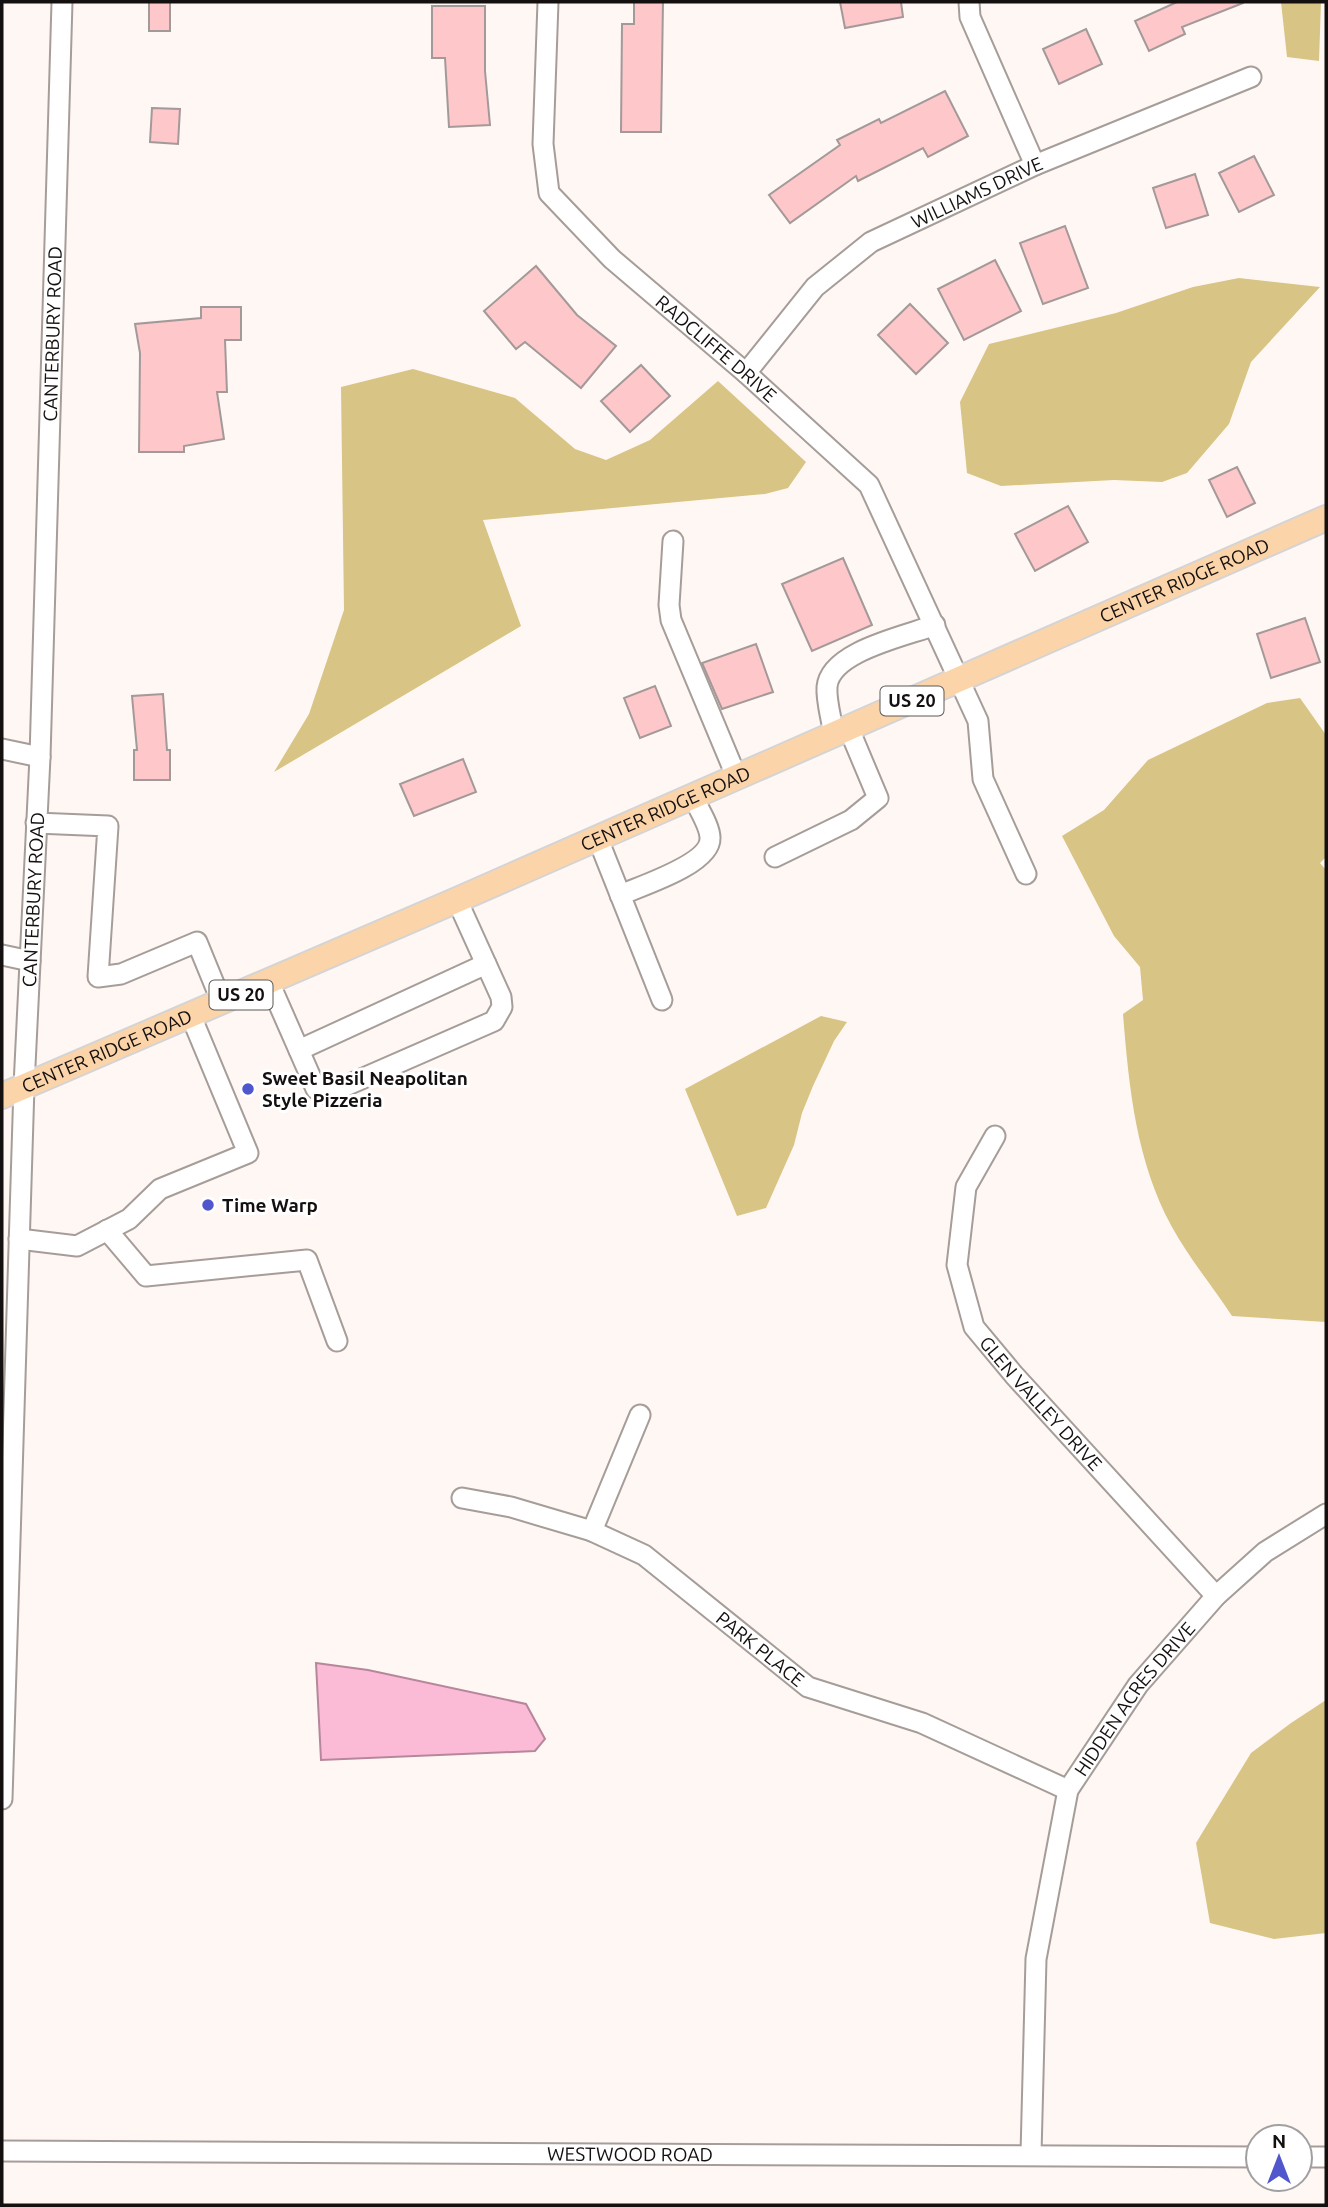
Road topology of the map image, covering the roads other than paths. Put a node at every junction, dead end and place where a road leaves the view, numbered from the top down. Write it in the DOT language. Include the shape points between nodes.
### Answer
graph roads {
  1 [pos="62,2"];
  2 [pos="548,2"];
  3 [pos="969,2"];
  4 [pos="1251,77"];
  5 [pos="1035,165"];
  6 [pos="746,373"];
  7 [pos="1326,518"];
  8 [pos="673,541"];
  9 [pos="935,625"];
  10 [pos="961,680"];
  11 [pos="842,732"];
  12 [pos="2,749"];
  13 [pos="40,757"];
  14 [pos="737,778"];
  15 [pos="692,797"];
  16 [pos="36,822"];
  17 [pos="598,839"];
  18 [pos="775,857"];
  19 [pos="1026,874"];
  20 [pos="620,895"];
  21 [pos="457,900"];
  22 [pos="2,955"];
  23 [pos="30,961"];
  24 [pos="486,964"];
  25 [pos="269,982"];
  26 [pos="662,1000"];
  27 [pos="222,1003"];
  28 [pos="191,1016"];
  29 [pos="299,1050"];
  30 [pos="13,1091"];
  31 [pos="995,1136"];
  32 [pos="11,1219"];
  33 [pos="107,1230"];
  34 [pos="19,1239"];
  35 [pos="9,1321"];
  36 [pos="337,1341"];
  37 [pos="640,1415"];
  38 [pos="7,1425"];
  39 [pos="463,1499"];
  40 [pos="1326,1514"];
  41 [pos="592,1531"];
  42 [pos="1216,1596"];
  43 [pos="1068,1790"];
  44 [pos="2,1799"];
  45 [pos="2,2151"];
  46 [pos="1031,2154"];
  47 [pos="1244,2157"];
  1 -- 13 [label="street, CANTERBURY ROAD"];
  2 -- 6 [label="street, RADCLIFFE DRIVE" via="542,144 550,193 612,259"];
  3 -- 5 [label="street" via="970,17"];
  4 -- 5 [label="street, WILLIAMS DRIVE"];
  5 -- 6 [label="street, WILLIAMS DRIVE" via="871,242 815,287"];
  6 -- 9 [label="street, RADCLIFFE DRIVE" via="869,485"];
  7 -- 10 [label="main road, CENTER RIDGE ROAD / US 20"];
  8 -- 14 [label="street" via="671,620"];
  9 -- 10 [label="street, RADCLIFFE DRIVE"];
  9 -- 11 [label="street" via="846,657 835,669 827,685"];
  10 -- 11 [label="main road, CENTER RIDGE ROAD / US 20"];
  10 -- 19 [label="street, RADCLIFFE DRIVE" via="978,721 984,779"];
  11 -- 14 [label="main road, CENTER RIDGE ROAD / US 20"];
  11 -- 18 [label="street" via="878,798 851,820"];
  12 -- 13 [label="street"];
  13 -- 16 [label="street, CANTERBURY ROAD"];
  14 -- 15 [label="main road, CENTER RIDGE ROAD / US 20"];
  15 -- 17 [label="main road, CENTER RIDGE ROAD / US 20"];
  15 -- 20 [label="street" via="710,837 707,849 686,867"];
  16 -- 23 [label="street, CANTERBURY ROAD"];
  16 -- 27 [label="street" via="108,826 97,977 121,974 197,942"];
  17 -- 20 [label="street"];
  17 -- 21 [label="main road, CENTER RIDGE ROAD / US 20"];
  20 -- 26 [label="street"];
  21 -- 24 [label="street"];
  21 -- 25 [label="main road, CENTER RIDGE ROAD / US 20"];
  22 -- 23 [label="street"];
  23 -- 30 [label="street, CANTERBURY ROAD"];
  24 -- 29 [label="street"];
  24 -- 29 [label="street" via="501,997 502,1007 494,1021 327,1094 316,1089"];
  25 -- 27 [label="main road, CENTER RIDGE ROAD / US 20"];
  25 -- 29 [label="street"];
  27 -- 28 [label="main road, CENTER RIDGE ROAD / US 20"];
  28 -- 30 [label="main road, CENTER RIDGE ROAD / US 20"];
  28 -- 33 [label="street" via="247,1153 160,1189 129,1219"];
  30 -- 32 [label="street, CANTERBURY ROAD"];
  31 -- 42 [label="street, GLEN VALLEY DRIVE" via="966,1187 957,1265 974,1327"];
  32 -- 34 [label="street, CANTERBURY ROAD"];
  33 -- 34 [label="street" via="77,1246"];
  33 -- 36 [label="street" via="146,1276 307,1259"];
  34 -- 35 [label="street, CANTERBURY ROAD"];
  35 -- 38 [label="street, CANTERBURY ROAD"];
  37 -- 41 [label="street"];
  38 -- 44 [label="street, CANTERBURY ROAD"];
  39 -- 41 [label="street, PARK PLACE" via="511,1507"];
  40 -- 42 [label="street, HIDDEN ACRES DRIVE" via="1265,1552"];
  41 -- 43 [label="street, PARK PLACE" via="644,1555 808,1687 922,1723"];
  42 -- 43 [label="street, HIDDEN ACRES DRIVE" via="1138,1685"];
  43 -- 46 [label="street, HIDDEN ACRES DRIVE" via="1037,1959"];
  45 -- 46 [label="street, WESTWOOD ROAD"];
  46 -- 47 [label="street, WESTWOOD ROAD"];
}
